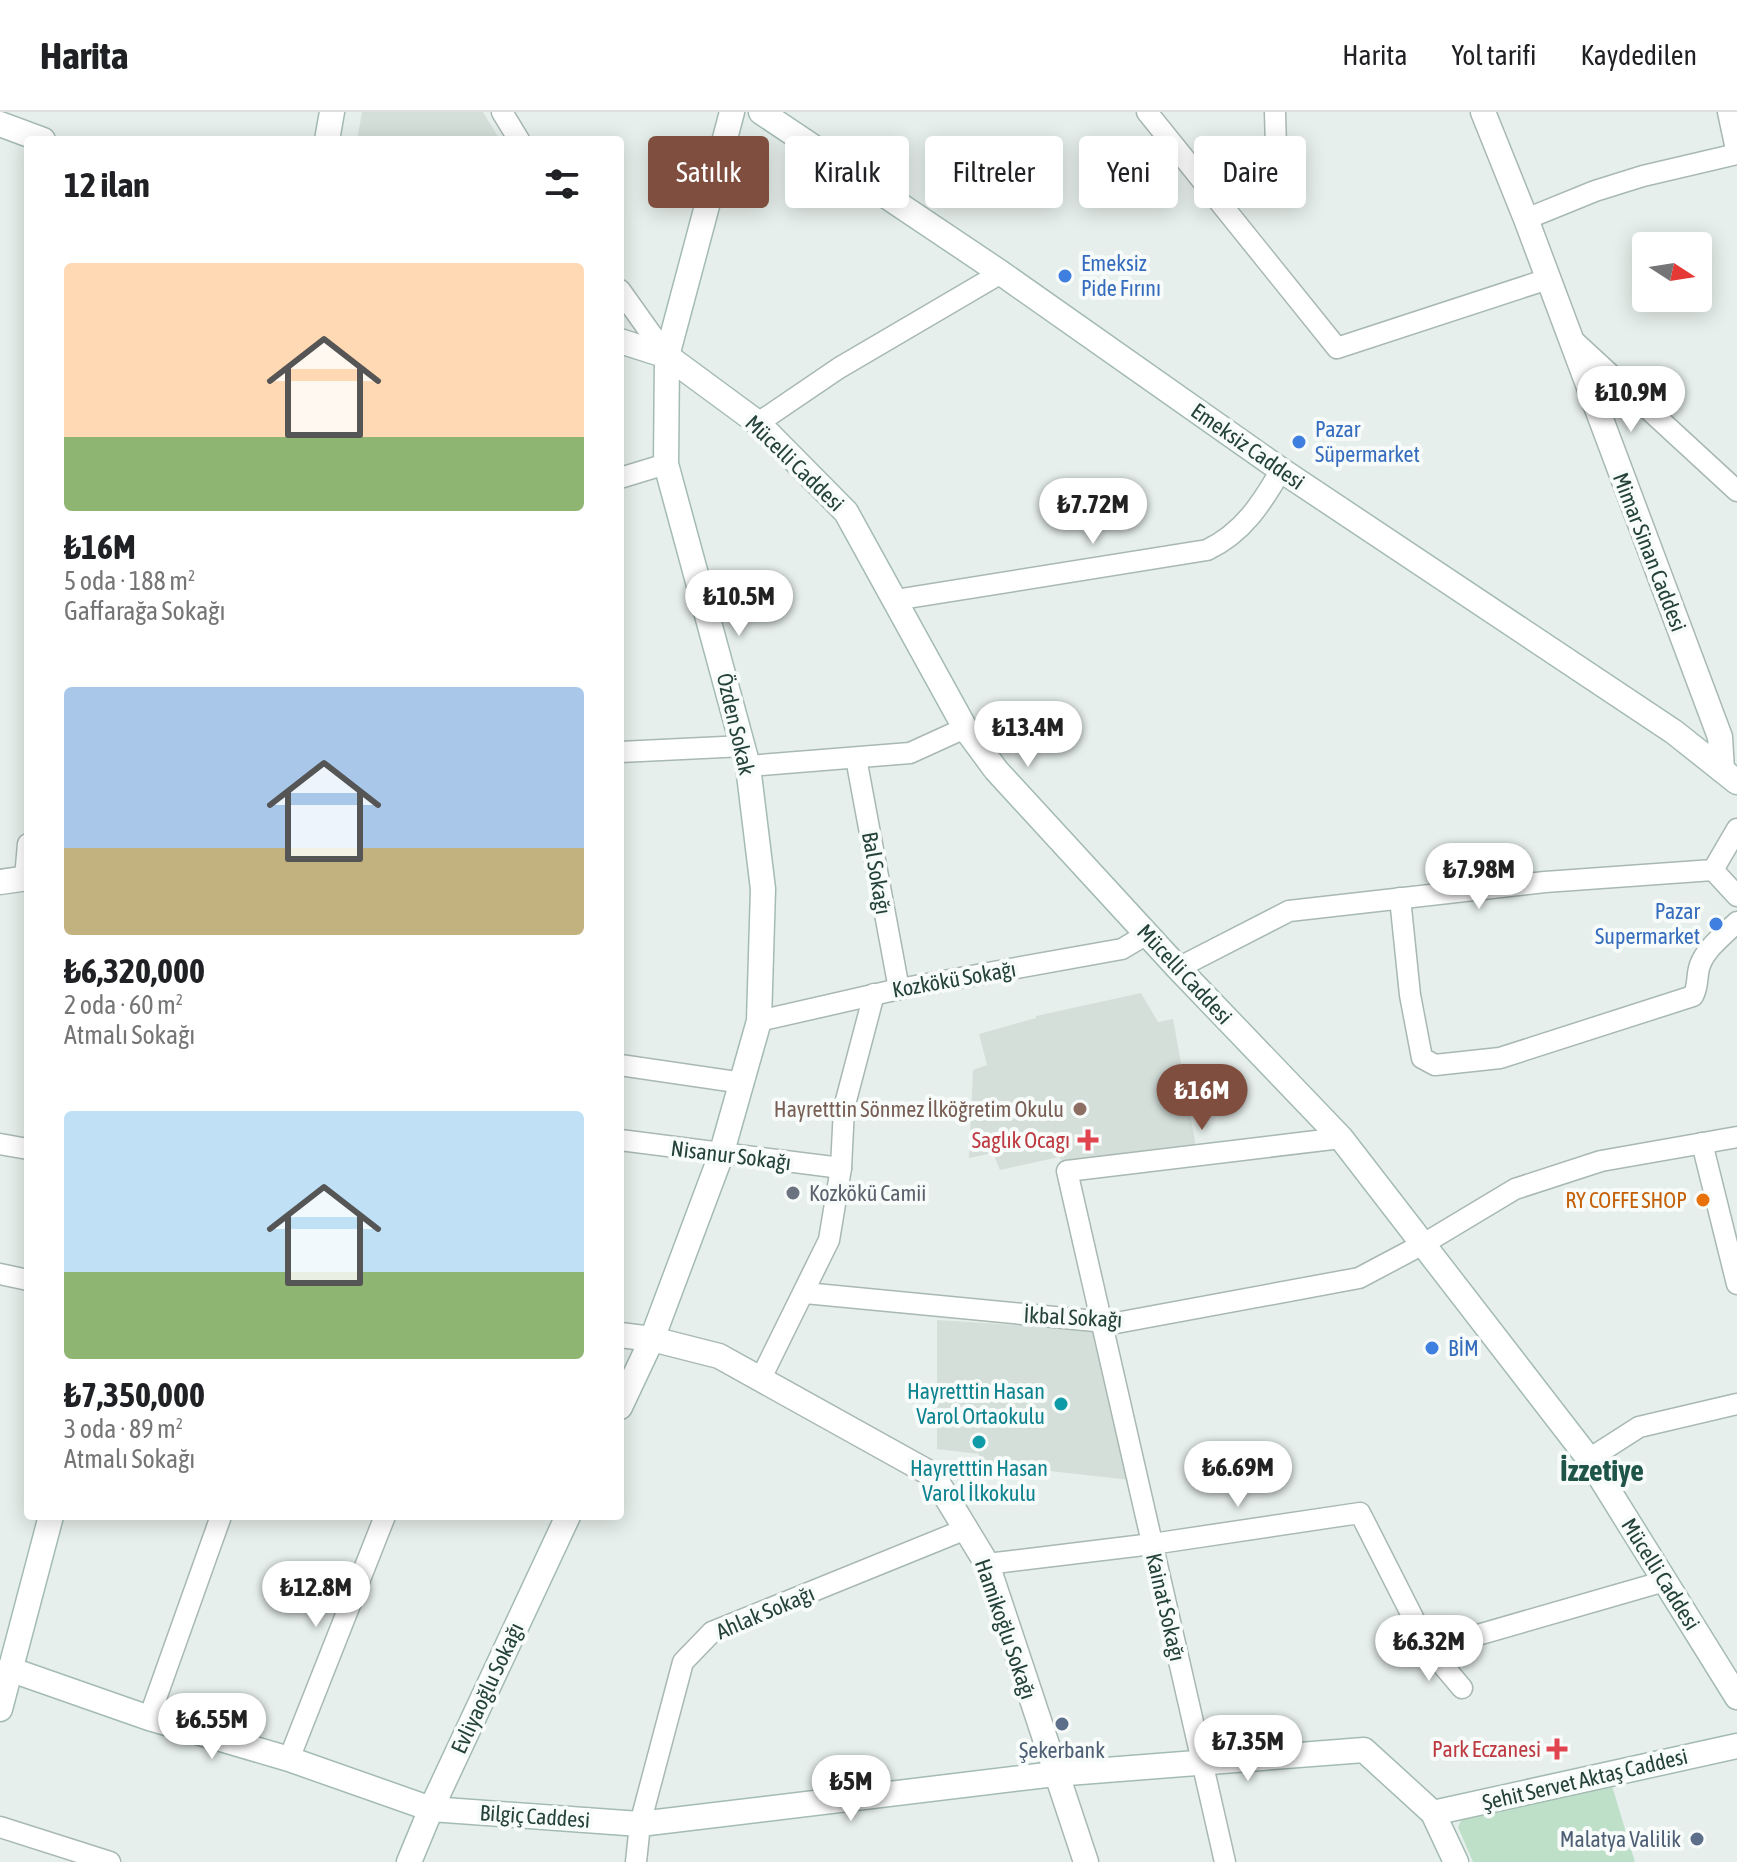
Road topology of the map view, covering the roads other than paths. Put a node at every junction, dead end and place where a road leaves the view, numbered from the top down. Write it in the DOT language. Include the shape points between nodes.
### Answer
graph roads {
  1 [pos="332,112"];
  2 [pos="502,112"];
  3 [pos="732,112"];
  4 [pos="761,112"];
  5 [pos="1147,112"];
  6 [pos="1275,112"];
  7 [pos="1483,112"];
  8 [pos="1728,112"];
  9 [pos="0,124"];
  10 [pos="32,136"];
  11 [pos="328,136"];
  12 [pos="517,136"];
  13 [pos="1276,136"];
  14 [pos="1737,154"];
  15 [pos="1526,219"];
  16 [pos="1001,273"];
  17 [pos="1548,279"];
  18 [pos="624,296"];
  19 [pos="1569,336"];
  20 [pos="624,342"];
  21 [pos="667,356"];
  22 [pos="758,423"];
  23 [pos="666,464"];
  24 [pos="1281,470"];
  25 [pos="624,477"];
  26 [pos="1737,491"];
  27 [pos="895,600"];
  28 [pos="965,728"];
  29 [pos="624,752"];
  30 [pos="746,756"];
  31 [pos="856,758"];
  32 [pos="1733,778"];
  33 [pos="1737,829"];
  34 [pos="1713,870"];
  35 [pos="24,878"];
  36 [pos="0,882"];
  37 [pos="1737,896"];
  38 [pos="1400,898"];
  39 [pos="1737,922"];
  40 [pos="1147,934"];
  41 [pos="1178,968"];
  42 [pos="899,989"];
  43 [pos="874,994"];
  44 [pos="759,1021"];
  45 [pos="624,1066"];
  46 [pos="743,1083"];
  47 [pos="1737,1137"];
  48 [pos="1341,1138"];
  49 [pos="624,1141"];
  50 [pos="1702,1143"];
  51 [pos="0,1144"];
  52 [pos="24,1148"];
  53 [pos="721,1155"];
  54 [pos="841,1168"];
  55 [pos="1425,1243"];
  56 [pos="0,1274"];
  57 [pos="24,1279"];
  58 [pos="1737,1284"];
  59 [pos="805,1293"];
  60 [pos="1100,1322"];
  61 [pos="624,1336"];
  62 [pos="652,1339"];
  63 [pos="761,1378"];
  64 [pos="624,1398"];
  65 [pos="1737,1404"];
  66 [pos="1589,1459"];
  67 [pos="50,1520"];
  68 [pos="220,1520"];
  69 [pos="383,1520"];
  70 [pos="566,1520"];
  71 [pos="966,1529"];
  72 [pos="1152,1544"];
  73 [pos="987,1564"];
  74 [pos="1665,1581"];
  75 [pos="1429,1649"];
  76 [pos="9,1669"];
  77 [pos="1462,1688"];
  78 [pos="1737,1697"];
  79 [pos="0,1709"];
  80 [pos="149,1718"];
  81 [pos="1737,1746"];
  82 [pos="289,1759"];
  83 [pos="1202,1763"];
  84 [pos="1055,1774"];
  85 [pos="431,1809"];
  86 [pos="1433,1813"];
  87 [pos="640,1824"];
  88 [pos="0,1827"];
  89 [pos="110,1862"];
  90 [pos="409,1862"];
  91 [pos="636,1862"];
  92 [pos="1086,1862"];
  93 [pos="1225,1862"];
  94 [pos="1456,1862"];
  1 -- 11 [label="main road"];
  2 -- 12 [label="street"];
  3 -- 21 [label="main road, Özden Sokak"];
  4 -- 16 [label="main road, Emeksiz Caddesi"];
  5 -- 17 [label="street" via="1337,348"];
  6 -- 13 [label="street"];
  7 -- 15 [label="main road, Mimar Sinan Caddesi"];
  8 -- 14 [label="street"];
  9 -- 10 [label="main road"];
  14 -- 15 [label="street" via="1643,176"];
  15 -- 17 [label="main road, Mimar Sinan Caddesi"];
  16 -- 22 [label="street" via="839,368"];
  16 -- 24 [label="main road, Emeksiz Caddesi"];
  17 -- 19 [label="main road, Mimar Sinan Caddesi"];
  18 -- 21 [label="street"];
  19 -- 26 [label="street"];
  19 -- 32 [label="main road, Mimar Sinan Caddesi"];
  20 -- 21 [label="main road, Mücelli Caddesi"];
  21 -- 22 [label="main road, Mücelli Caddesi"];
  21 -- 23 [label="main road, Özden Sokak"];
  22 -- 27 [label="main road, Mücelli Caddesi" via="846,512"];
  23 -- 25 [label="street"];
  23 -- 30 [label="main road, Özden Sokak"];
  24 -- 27 [label="street" via="1259,507 1227,540 1207,550"];
  24 -- 32 [label="main road, Emeksiz Caddesi" via="1674,732"];
  27 -- 28 [label="main road, Mücelli Caddesi"];
  28 -- 31 [label="street" via="910,753"];
  28 -- 40 [label="main road, Mücelli Caddesi" via="996,770"];
  29 -- 30 [label="street"];
  30 -- 31 [label="street"];
  30 -- 44 [label="main road, Özden Sokak" via="763,889"];
  31 -- 42 [label="street, Bal Sokağı"];
  33 -- 34 [label="street"];
  34 -- 37 [label="street"];
  34 -- 38 [label="street"];
  35 -- 36 [label="main road"];
  38 -- 39 [label="street" via="1422,1058 1435,1065 1500,1058 1693,996 1705,954"];
  38 -- 41 [label="street" via="1289,911"];
  40 -- 41 [label="main road, Mücelli Caddesi"];
  40 -- 42 [label="street, Kozkökü Sokağı" via="1122,949"];
  41 -- 48 [label="main road, Mücelli Caddesi"];
  42 -- 43 [label="street, Kozkökü Sokağı"];
  43 -- 44 [label="street, Kozkökü Sokağı"];
  43 -- 54 [label="street" via="844,1108"];
  44 -- 46 [label="main road, Özden Sokak"];
  45 -- 46 [label="street"];
  46 -- 53 [label="main road, Özden Sokak"];
  47 -- 50 [label="street, İkbal Sokağı"];
  48 -- 55 [label="main road, Mücelli Caddesi"];
  48 -- 60 [label="street, Kainat Sokağı" via="1067,1171"];
  49 -- 53 [label="street, Nisanur Sokağı"];
  50 -- 55 [label="street, İkbal Sokağı" via="1601,1161 1515,1189"];
  50 -- 58 [label="street"];
  51 -- 52 [label="street"];
  53 -- 54 [label="street, Nisanur Sokağı"];
  53 -- 62 [label="main road"];
  54 -- 59 [label="street" via="829,1240"];
  55 -- 60 [label="street, İkbal Sokağı" via="1359,1278"];
  55 -- 66 [label="main road, Mücelli Caddesi"];
  56 -- 57 [label="street"];
  59 -- 60 [label="street, İkbal Sokağı"];
  59 -- 63 [label="street"];
  60 -- 72 [label="street, Kainat Sokağı"];
  61 -- 62 [label="main road, Hamikoğlu Sokağı"];
  62 -- 63 [label="main road, Hamikoğlu Sokağı" via="719,1356"];
  62 -- 64 [label="main road"];
  63 -- 71 [label="main road, Hamikoğlu Sokağı" via="933,1475"];
  65 -- 66 [label="street" via="1639,1427"];
  66 -- 74 [label="main road, Mücelli Caddesi"];
  67 -- 76 [label="main road"];
  68 -- 80 [label="street"];
  69 -- 82 [label="street"];
  70 -- 85 [label="main road, Evliyaoğlu Sokağı"];
  71 -- 73 [label="main road, Hamikoğlu Sokağı"];
  71 -- 87 [label="street, Ahlak Sokağı" via="712,1632 683,1662"];
  72 -- 73 [label="street"];
  72 -- 75 [label="street" via="1360,1513"];
  72 -- 83 [label="street, Kainat Sokağı"];
  73 -- 84 [label="main road, Hamikoğlu Sokağı"];
  74 -- 75 [label="street"];
  74 -- 78 [label="main road, Mücelli Caddesi"];
  75 -- 77 [label="street"];
  76 -- 79 [label="main road"];
  76 -- 80 [label="main road, Bilgiç Caddesi"];
  80 -- 82 [label="main road, Bilgiç Caddesi"];
  81 -- 86 [label="main road, Şehit Servet Aktaş Caddesi"];
  82 -- 85 [label="main road, Bilgiç Caddesi"];
  83 -- 84 [label="main road, Bilgiç Caddesi"];
  83 -- 86 [label="main road, Bilgiç Caddesi" via="1364,1750"];
  83 -- 93 [label="street, Kainat Sokağı"];
  84 -- 87 [label="main road, Bilgiç Caddesi"];
  84 -- 92 [label="main road, Hamikoğlu Sokağı"];
  85 -- 87 [label="main road, Bilgiç Caddesi"];
  85 -- 90 [label="main road, Evliyaoğlu Sokağı"];
  86 -- 94 [label="main road"];
  87 -- 91 [label="street, Ahlak Sokağı"];
  88 -- 89 [label="street"];
}
